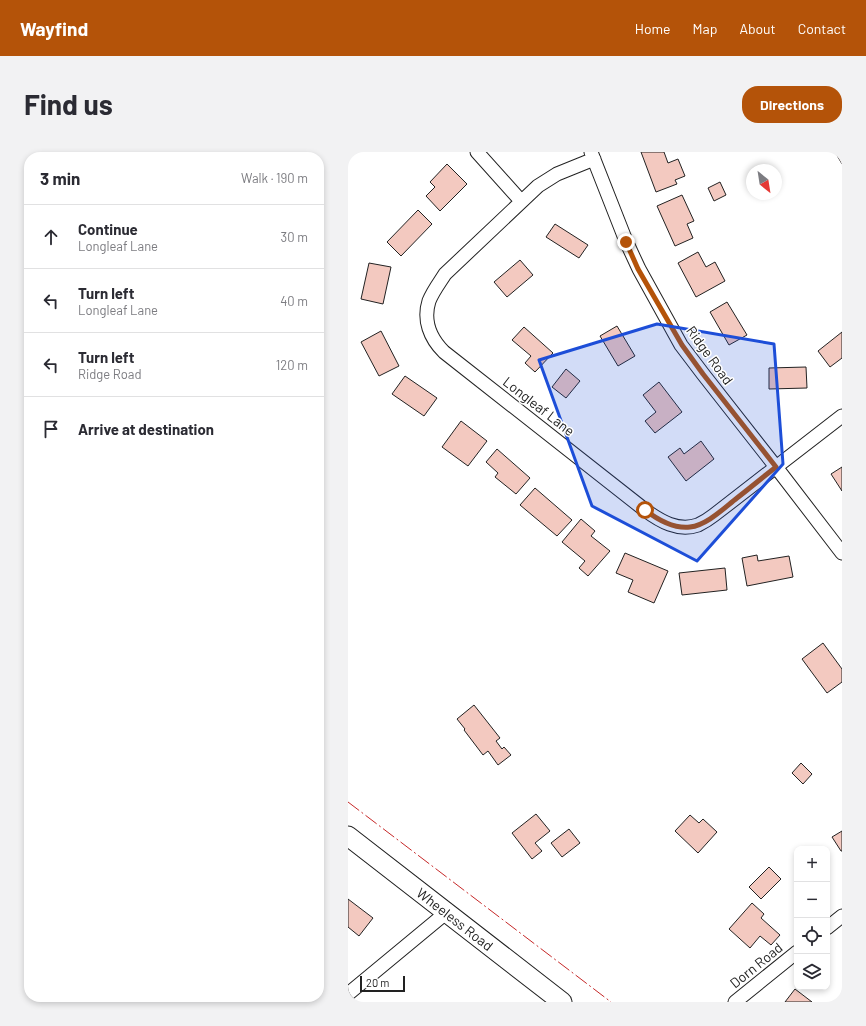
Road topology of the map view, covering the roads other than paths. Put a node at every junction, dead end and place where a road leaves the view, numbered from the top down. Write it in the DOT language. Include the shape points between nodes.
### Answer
graph roads {
  1 [pos="477,152"];
  2 [pos="592,155"];
  3 [pos="521,201"];
  4 [pos="842,416"];
  5 [pos="776,467"];
  6 [pos="842,553"];
  7 [pos="348,836"];
  8 [pos="447,912"];
  9 [pos="842,916"];
  10 [pos="830,926"];
  11 [pos="795,954"];
  12 [pos="348,994"];
  13 [pos="562,1002"];
  14 [pos="736,1002"];
  1 -- 3 [label="street"];
  2 -- 3 [label="street, Longleaf Lane" via="549,178"];
  2 -- 5 [label="street, Ridge Road" via="638,269 682,345"];
  3 -- 5 [label="street, Longleaf Lane" via="445,274 436,288 429,301 427,321 428,329 438,346 645,510 672,525 690,527 705,521"];
  4 -- 5 [label="street, Longleaf Lane"];
  5 -- 6 [label="street, Ridge Road"];
  7 -- 8 [label="main road, Wheeless Road"];
  8 -- 12 [label="street"];
  8 -- 13 [label="main road, Wheeless Road"];
  9 -- 10 [label="street"];
  11 -- 14 [label="street, Dorn Road"];
}
